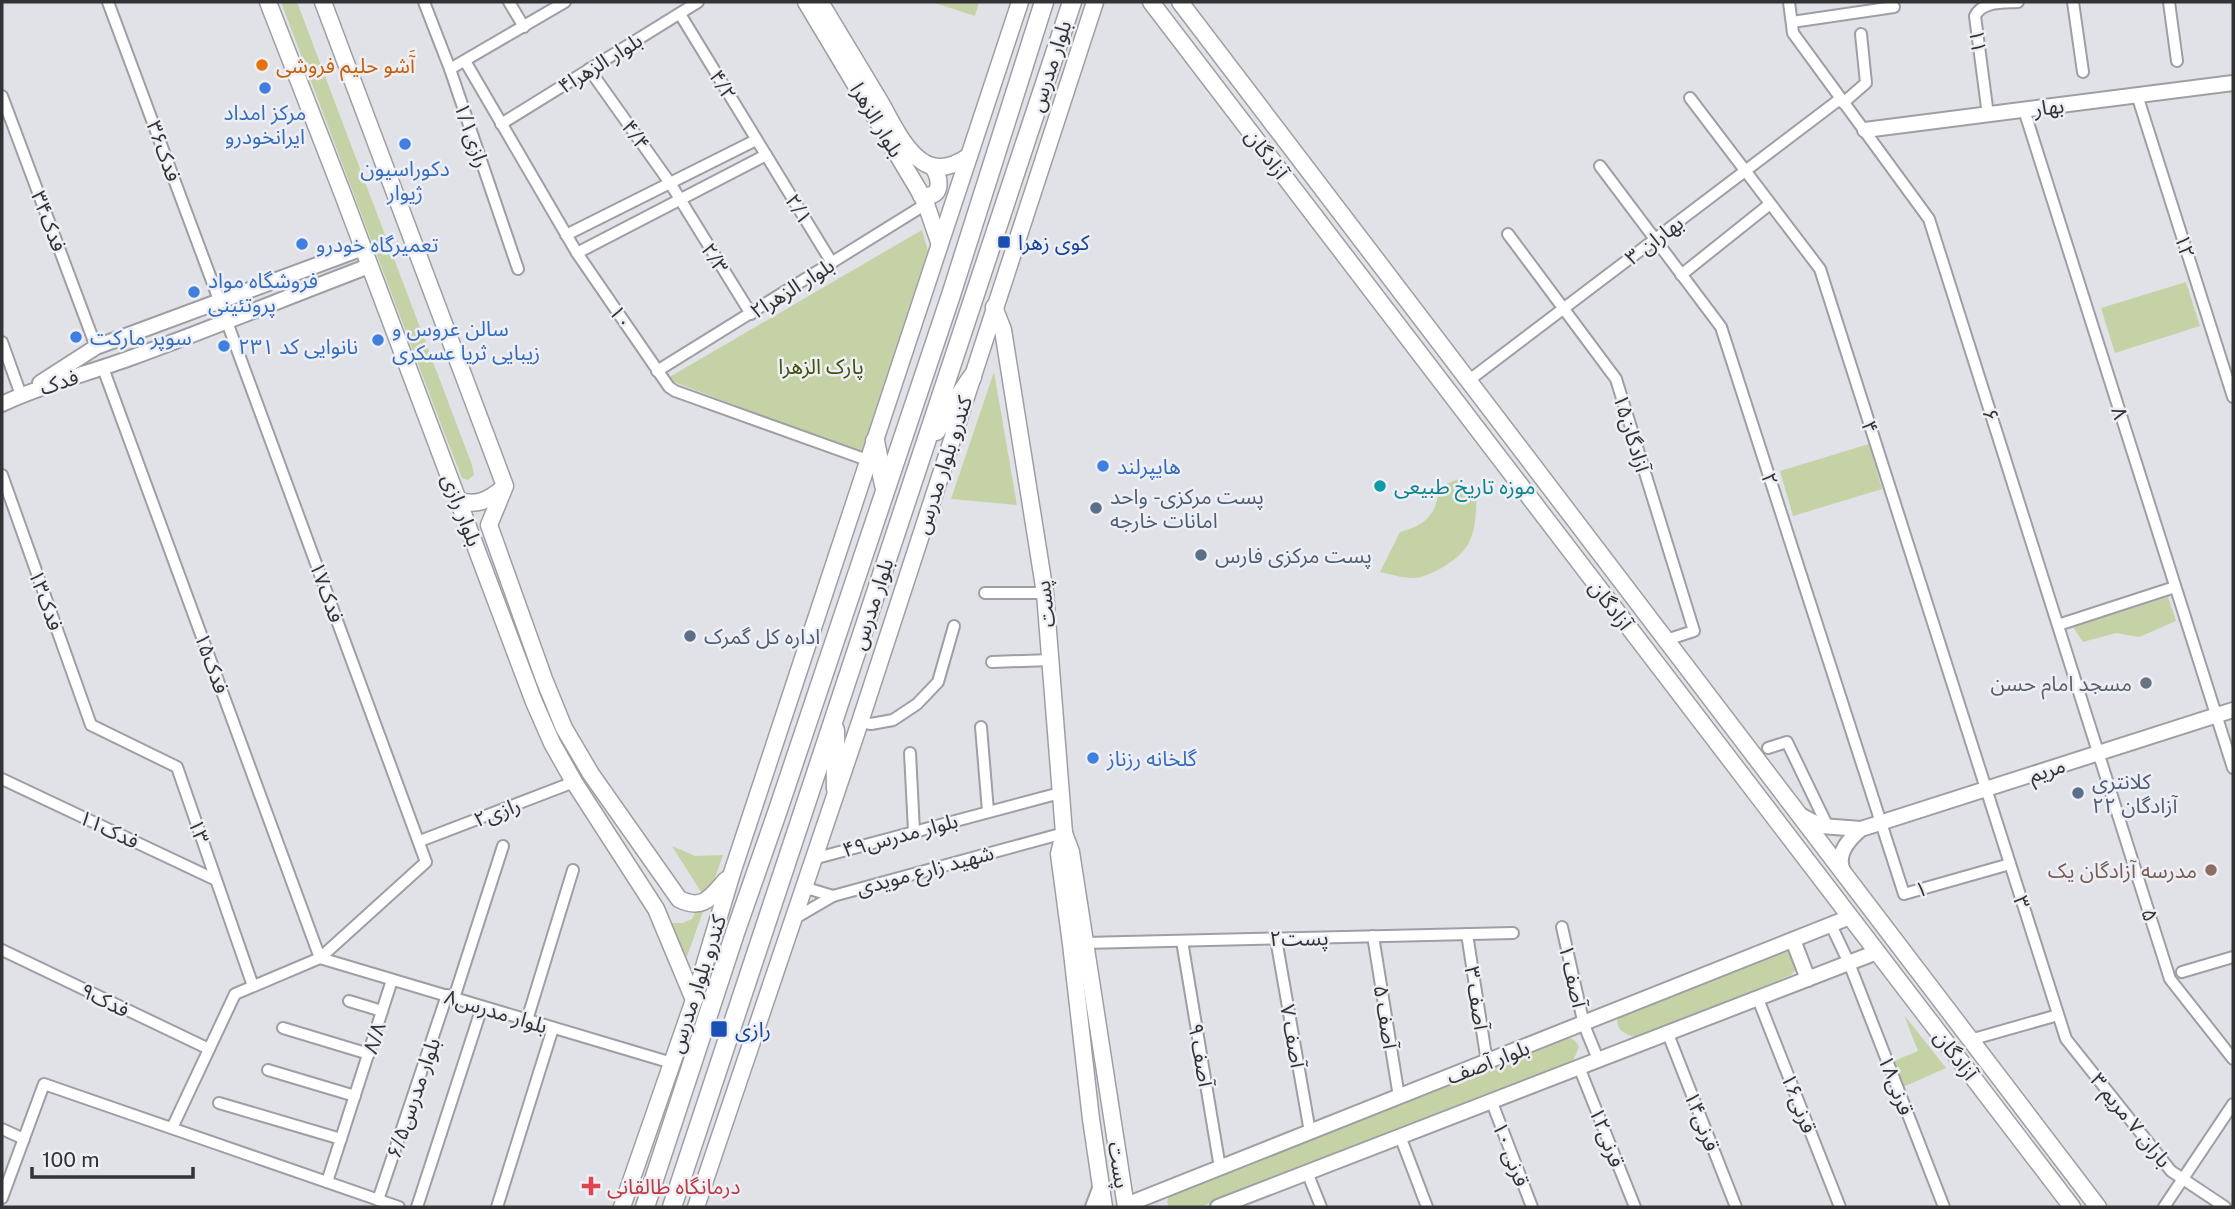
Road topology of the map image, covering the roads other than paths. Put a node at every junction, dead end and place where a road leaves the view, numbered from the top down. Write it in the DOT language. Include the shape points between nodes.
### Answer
graph roads {
  1 [pos="108,2"];
  2 [pos="268,2"];
  3 [pos="323,2"];
  4 [pos="424,2"];
  5 [pos="509,2"];
  6 [pos="565,2"];
  7 [pos="698,2"];
  8 [pos="806,2"];
  9 [pos="820,2"];
  10 [pos="1020,2"];
  11 [pos="1044,2"];
  12 [pos="1072,2"];
  13 [pos="1095,2"];
  14 [pos="1151,2"];
  15 [pos="1180,2"];
  16 [pos="1789,2"];
  17 [pos="2018,2"];
  18 [pos="2073,2"];
  19 [pos="2169,2"];
  20 [pos="1894,7"];
  21 [pos="680,14"];
  22 [pos="1792,22"];
  23 [pos="524,27"];
  24 [pos="1861,34"];
  25 [pos="465,61"];
  26 [pos="2177,61"];
  27 [pos="450,69"];
  28 [pos="589,69"];
  29 [pos="2083,72"];
  30 [pos="2233,83"];
  31 [pos="2137,95"];
  32 [pos="2,96"];
  33 [pos="1690,98"];
  34 [pos="1842,101"];
  35 [pos="2024,110"];
  36 [pos="1988,115"];
  37 [pos="500,124"];
  38 [pos="1866,130"];
  39 [pos="756,140"];
  40 [pos="766,155"];
  41 [pos="969,156"];
  42 [pos="1600,166"];
  43 [pos="933,167"];
  44 [pos="1745,171"];
  45 [pos="670,183"];
  46 [pos="923,199"];
  47 [pos="680,201"];
  48 [pos="1770,204"];
  49 [pos="1508,234"];
  50 [pos="566,235"];
  51 [pos="1655,239"];
  52 [pos="939,242"];
  53 [pos="363,248"];
  54 [pos="577,254"];
  55 [pos="326,262"];
  56 [pos="832,263"];
  57 [pos="369,266"];
  58 [pos="518,269"];
  59 [pos="1681,275"];
  60 [pos="336,279"];
  61 [pos="219,300"];
  62 [pos="995,307"];
  63 [pos="1563,309"];
  64 [pos="751,314"];
  65 [pos="227,322"];
  66 [pos="2,342"];
  67 [pos="96,346"];
  68 [pos="103,368"];
  69 [pos="974,368"];
  70 [pos="657,371"];
  71 [pos="1011,377"];
  72 [pos="1468,381"];
  73 [pos="21,395"];
  74 [pos="2233,397"];
  75 [pos="2,404"];
  76 [pos="876,441"];
  77 [pos="922,451"];
  78 [pos="870,461"];
  79 [pos="2,475"];
  80 [pos="505,485"];
  81 [pos="884,490"];
  82 [pos="458,500"];
  83 [pos="1601,555"];
  84 [pos="1583,568"];
  85 [pos="2175,587"];
  86 [pos="985,593"];
  87 [pos="1045,593"];
  88 [pos="2058,625"];
  89 [pos="954,626"];
  90 [pos="1666,640"];
  91 [pos="1051,660"];
  92 [pos="992,662"];
  93 [pos="2233,710"];
  94 [pos="2216,715"];
  95 [pos="834,717"];
  96 [pos="860,722"];
  97 [pos="91,724"];
  98 [pos="981,726"];
  99 [pos="1768,748"];
  100 [pos="910,753"];
  101 [pos="2099,753"];
  102 [pos="2233,768"];
  103 [pos="2,779"];
  104 [pos="574,782"];
  105 [pos="836,789"];
  106 [pos="1986,789"];
  107 [pos="1060,793"];
  108 [pos="988,811"];
  109 [pos="1796,811"];
  110 [pos="1882,823"];
  111 [pos="1828,827"];
  112 [pos="1861,830"];
  113 [pos="914,831"];
  114 [pos="1063,833"];
  115 [pos="420,841"];
  116 [pos="503,846"];
  117 [pos="813,859"];
  118 [pos="2010,864"];
  119 [pos="573,870"];
  120 [pos="732,873"];
  121 [pos="1847,878"];
  122 [pos="216,880"];
  123 [pos="803,887"];
  124 [pos="833,896"];
  125 [pos="1850,917"];
  126 [pos="792,920"];
  127 [pos="1831,925"];
  128 [pos="1562,927"];
  129 [pos="1513,933"];
  130 [pos="1467,934"];
  131 [pos="1373,936"];
  132 [pos="1276,939"];
  133 [pos="1793,940"];
  134 [pos="1182,941"];
  135 [pos="1078,944"];
  136 [pos="2,950"];
  137 [pos="1877,952"];
  138 [pos="2233,957"];
  139 [pos="320,958"];
  140 [pos="1849,963"];
  141 [pos="2182,972"];
  142 [pos="1808,979"];
  143 [pos="392,980"];
  144 [pos="253,986"];
  145 [pos="769,988"];
  146 [pos="451,997"];
  147 [pos="1758,999"];
  148 [pos="694,1000"];
  149 [pos="349,1001"];
  150 [pos="739,1003"];
  151 [pos="481,1006"];
  152 [pos="382,1012"];
  153 [pos="2058,1015"];
  154 [pos="527,1020"];
  155 [pos="1584,1024"];
  156 [pos="283,1028"];
  157 [pos="553,1028"];
  158 [pos="1668,1034"];
  159 [pos="1970,1040"];
  160 [pos="209,1049"];
  161 [pos="369,1054"];
  162 [pos="1598,1059"];
  163 [pos="2233,1059"];
  164 [pos="1487,1062"];
  165 [pos="672,1063"];
  166 [pos="1580,1066"];
  167 [pos="268,1070"];
  168 [pos="355,1096"];
  169 [pos="1399,1097"];
  170 [pos="1491,1100"];
  171 [pos="219,1103"];
  172 [pos="2233,1104"];
  173 [pos="1112,1116"];
  174 [pos="1091,1119"];
  175 [pos="172,1128"];
  176 [pos="2,1129"];
  177 [pos="1310,1132"];
  178 [pos="1400,1136"];
  179 [pos="24,1139"];
  180 [pos="341,1139"];
  181 [pos="1220,1168"];
  182 [pos="1307,1172"];
  183 [pos="2183,1178"];
  184 [pos="327,1182"];
  185 [pos="1101,1186"];
  186 [pos="1163,1191"];
  187 [pos="2,1198"];
  188 [pos="378,1200"];
  189 [pos="1126,1206"];
  190 [pos="400,1207"];
  191 [pos="417,1207"];
  192 [pos="497,1207"];
  193 [pos="622,1207"];
  194 [pos="645,1207"];
  195 [pos="672,1207"];
  196 [pos="696,1207"];
  197 [pos="1093,1207"];
  198 [pos="1104,1207"];
  199 [pos="1161,1207"];
  200 [pos="1218,1207"];
  201 [pos="1321,1207"];
  202 [pos="1427,1207"];
  203 [pos="1532,1207"];
  204 [pos="1635,1207"];
  205 [pos="1736,1207"];
  206 [pos="1840,1207"];
  207 [pos="1944,1207"];
  208 [pos="2072,1207"];
  209 [pos="2098,1207"];
  210 [pos="2164,1207"];
  211 [pos="2225,1207"];
  1 -- 61 [label="street, فدک۳۶"];
  2 -- 53 [label="main road, بلوار رازی"];
  3 -- 80 [label="main road"];
  4 -- 27 [label="street, رازی۱/۱"];
  5 -- 23 [label="street"];
  6 -- 23 [label="street"];
  7 -- 21 [label="street, بلوار الزهرا۴"];
  8 -- 46 [label="main road, بلوار الزهرا"];
  9 -- 43 [label="main road, بلوار الزهرا" via="896,129 922,162"];
  10 -- 41 [label="main road, کندرو بلوار مدرس"];
  11 -- 81 [label="main road, بلوار مدرس"];
  12 -- 77 [label="main road, بلوار مدرس"];
  13 -- 62 [label="main road, کندرو بلوار مدرس"];
  14 -- 84 [label="main road, آزادگان"];
  15 -- 72 [label="main road, آزادگان"];
  16 -- 22 [label="street, ۶"];
  17 -- 36 [label="street, ۱۱" via="1984,6 1975,16"];
  18 -- 29 [label="street"];
  19 -- 26 [label="street"];
  20 -- 22 [label="street"];
  21 -- 28 [label="street, بلوار الزهرا۴"];
  21 -- 39 [label="street, ۴/۲"];
  22 -- 34 [label="street, ۶" via="1793,33"];
  23 -- 25 [label="street"];
  24 -- 34 [label="street, بهاران ۳" via="1866,83"];
  25 -- 27 [label="street"];
  25 -- 37 [label="street, ۱۰"];
  27 -- 58 [label="street, رازی۱/۱"];
  28 -- 37 [label="street, بلوار الزهرا۴"];
  28 -- 45 [label="street, ۴/۴"];
  30 -- 31 [label="street, بهار"];
  31 -- 35 [label="street, بهار"];
  31 -- 74 [label="street, ۱۲"];
  32 -- 67 [label="street, فدک۳۴"];
  33 -- 44 [label="street, ۴"];
  34 -- 38 [label="street, ۶"];
  34 -- 44 [label="street, بهاران ۳"];
  35 -- 36 [label="street, بهار"];
  35 -- 85 [label="street, ۸"];
  36 -- 38 [label="street, بهار"];
  37 -- 50 [label="street, ۱۰"];
  38 -- 88 [label="street, ۶" via="1928,219"];
  39 -- 40 [label="street, ۴/۲"];
  39 -- 45 [label="street"];
  40 -- 47 [label="street"];
  40 -- 56 [label="street, ۲/۱"];
  41 -- 43 [label="main road, بلوار الزهرا" via="959,163"];
  41 -- 52 [label="main road, کندرو بلوار مدرس"];
  42 -- 51 [label="street, ۲"];
  43 -- 46 [label="main road" via="939,187"];
  44 -- 48 [label="street, ۴"];
  44 -- 51 [label="street, بهاران ۳"];
  45 -- 47 [label="street, ۴/۴"];
  45 -- 50 [label="street"];
  46 -- 52 [label="main road, بلوار الزهرا"];
  46 -- 56 [label="street, بلوار الزهرا۲"];
  47 -- 54 [label="street"];
  47 -- 64 [label="street, ۲/۳"];
  48 -- 59 [label="street"];
  48 -- 106 [label="street, ۴" via="1820,270"];
  49 -- 63 [label="street, آزادگان۱۵"];
  50 -- 54 [label="street, ۱۰"];
  51 -- 59 [label="street, ۲"];
  51 -- 63 [label="street, بهاران ۳"];
  52 -- 76 [label="main road, کندرو بلوار مدرس"];
  53 -- 55 [label="street, فدک"];
  53 -- 57 [label="main road, بلوار رازی"];
  54 -- 70 [label="street, ۱۰"];
  55 -- 60 [label="street" via="336,268"];
  55 -- 61 [label="street, فدک"];
  56 -- 64 [label="street, بلوار الزهرا۲"];
  57 -- 60 [label="street, فدک"];
  57 -- 82 [label="main road, بلوار رازی"];
  59 -- 110 [label="street, ۲" via="1721,327"];
  60 -- 65 [label="street, فدک"];
  61 -- 67 [label="street, فدک"];
  62 -- 69 [label="main road, کندرو بلوار مدرس"];
  62 -- 71 [label="main road, پست"];
  63 -- 72 [label="street, بهاران ۳"];
  63 -- 90 [label="street, آزادگان۱۵" via="1616,379 1694,631"];
  64 -- 70 [label="street, بلوار الزهرا۲"];
  65 -- 68 [label="street, فدک"];
  65 -- 115 [label="street, فدک۱۷"];
  66 -- 73 [label="street"];
  67 -- 73 [label="street, فدک"];
  68 -- 73 [label="street, فدک"];
  68 -- 139 [label="street, فدک۱۵"];
  69 -- 71 [label="main road" via="985,355 995,357"];
  69 -- 77 [label="main road"];
  69 -- 96 [label="main road, کندرو بلوار مدرس"];
  70 -- 78 [label="street, ۱۰" via="675,391"];
  71 -- 87 [label="main road, پست"];
  72 -- 83 [label="main road, آزادگان"];
  73 -- 75 [label="street"];
  76 -- 78 [label="main road, کندرو بلوار مدرس"];
  76 -- 81 [label="main road"];
  77 -- 95 [label="main road, بلوار مدرس"];
  78 -- 120 [label="main road, کندرو بلوار مدرس"];
  79 -- 97 [label="street, فدک۱۳"];
  80 -- 82 [label="main road" via="488,500"];
  80 -- 120 [label="main road, بلوار رازی" via="489,525 559,715 591,774 679,899 691,905 702,903"];
  81 -- 194 [label="main road, بلوار مدرس"];
  82 -- 104 [label="main road, بلوار رازی" via="534,702"];
  83 -- 84 [label="main road"];
  83 -- 90 [label="main road, آزادگان"];
  84 -- 125 [label="main road, آزادگان"];
  85 -- 88 [label="street"];
  85 -- 94 [label="street, ۸"];
  86 -- 87 [label="street"];
  87 -- 91 [label="main road, پست"];
  88 -- 101 [label="street, ۶"];
  89 -- 96 [label="street" via="938,682 917,704 893,720"];
  90 -- 109 [label="main road, آزادگان"];
  91 -- 92 [label="street"];
  91 -- 107 [label="main road, پست"];
  93 -- 94 [label="street, مریم"];
  94 -- 101 [label="street, مریم"];
  94 -- 102 [label="street, ۸"];
  95 -- 105 [label="main road"];
  95 -- 150 [label="main road, بلوار مدرس"];
  96 -- 105 [label="main road, کندرو بلوار مدرس"];
  97 -- 122 [label="street, ۱۳" via="177,767"];
  98 -- 108 [label="street"];
  99 -- 111 [label="street" via="1787,742"];
  100 -- 113 [label="street"];
  101 -- 106 [label="street, مریم"];
  101 -- 163 [label="street, ۵" via="2170,979"];
  103 -- 122 [label="street, فدک۱۱"];
  104 -- 115 [label="street, رازی۲"];
  104 -- 148 [label="main road, بلوار رازی" via="656,909"];
  105 -- 117 [label="main road, کندرو بلوار مدرس"];
  106 -- 110 [label="street, مریم"];
  106 -- 118 [label="street, ۳"];
  107 -- 108 [label="street, بلوار مدرس۴۹"];
  107 -- 114 [label="main road, پست"];
  108 -- 113 [label="street, بلوار مدرس۴۹"];
  109 -- 111 [label="street"];
  109 -- 121 [label="main road, آزادگان"];
  110 -- 112 [label="street, مریم"];
  110 -- 118 [label="street, ۱" via="1904,894"];
  111 -- 112 [label="street"];
  112 -- 121 [label="street" via="1848,840 1842,854 1840,866"];
  113 -- 117 [label="street, بلوار مدرس۴۹"];
  114 -- 124 [label="street, شهید زارع مویدی"];
  114 -- 135 [label="main road, پست" via="1071,852"];
  115 -- 139 [label="street, فدک۱۷" via="426,862"];
  116 -- 146 [label="street, بلوار مدرس۶/۵"];
  117 -- 123 [label="main road, کندرو بلوار مدرس"];
  118 -- 153 [label="street, ۳"];
  119 -- 154 [label="street"];
  120 -- 148 [label="main road, کندرو بلوار مدرس"];
  121 -- 159 [label="main road, آزادگان"];
  122 -- 144 [label="street, ۱۳"];
  123 -- 124 [label="street"];
  123 -- 126 [label="main road, کندرو بلوار مدرس"];
  124 -- 126 [label="street, شهید زارع مویدی"];
  125 -- 127 [label="street, بلوار آصف"];
  125 -- 137 [label="main road, آزادگان"];
  126 -- 145 [label="main road, کندرو بلوار مدرس"];
  127 -- 133 [label="street, بلوار آصف"];
  127 -- 140 [label="street, قرنی۱۸"];
  128 -- 155 [label="street, ۱ آصف"];
  129 -- 130 [label="street, پست۲"];
  130 -- 131 [label="street, پست۲"];
  130 -- 164 [label="street, ۳ آصف"];
  131 -- 132 [label="street, پست۲"];
  131 -- 169 [label="street, ۵ آصف"];
  132 -- 134 [label="street, پست۲"];
  132 -- 177 [label="street, ۷ آصف"];
  133 -- 142 [label="street"];
  133 -- 155 [label="street, بلوار آصف"];
  134 -- 135 [label="street, پست۲"];
  134 -- 181 [label="street, ۹ آصف"];
  135 -- 173 [label="main road, پست"];
  135 -- 174 [label="main road, پست"];
  136 -- 160 [label="street, فدک۹"];
  137 -- 140 [label="street, بلوار آصف"];
  137 -- 208 [label="main road, آزادگان"];
  138 -- 141 [label="street"];
  139 -- 143 [label="street, بلوار مدرس۸"];
  139 -- 144 [label="street"];
  140 -- 142 [label="street, بلوار آصف"];
  140 -- 207 [label="street, قرنی۱۸"];
  142 -- 147 [label="street, بلوار آصف"];
  143 -- 146 [label="street, بلوار مدرس۸"];
  143 -- 152 [label="street, ۸/۸"];
  144 -- 160 [label="street" via="235,994"];
  145 -- 150 [label="main road"];
  145 -- 196 [label="main road, کندرو بلوار مدرس"];
  146 -- 151 [label="street, بلوار مدرس۸"];
  146 -- 188 [label="street, بلوار مدرس۶/۵"];
  147 -- 158 [label="street, بلوار آصف"];
  147 -- 206 [label="street, قرنی۱۶"];
  148 -- 165 [label="main road, کندرو بلوار مدرس"];
  149 -- 152 [label="street"];
  150 -- 195 [label="main road, بلوار مدرس"];
  151 -- 154 [label="street, بلوار مدرس۸"];
  151 -- 191 [label="street"];
  152 -- 161 [label="street, ۸/۸"];
  153 -- 159 [label="street"];
  153 -- 183 [label="street, باران ۷ مریم ۳" via="2066,1039 2171,1171"];
  154 -- 157 [label="street, بلوار مدرس۸"];
  155 -- 162 [label="street, ۱ آصف"];
  155 -- 164 [label="street, بلوار آصف"];
  156 -- 161 [label="street"];
  157 -- 165 [label="street, بلوار مدرس۸"];
  157 -- 192 [label="street"];
  158 -- 162 [label="street, بلوار آصف"];
  158 -- 205 [label="street, قرنی۱۴"];
  159 -- 209 [label="main road, آزادگان"];
  160 -- 175 [label="street"];
  161 -- 168 [label="street, ۸/۸"];
  162 -- 166 [label="street, بلوار آصف"];
  164 -- 169 [label="street, بلوار آصف"];
  165 -- 193 [label="main road, کندرو بلوار مدرس"];
  166 -- 170 [label="street, بلوار آصف"];
  166 -- 204 [label="street, قرنی۱۲"];
  167 -- 168 [label="street"];
  168 -- 180 [label="street, ۸/۸"];
  169 -- 177 [label="street, بلوار آصف"];
  170 -- 178 [label="street, بلوار آصف"];
  170 -- 203 [label="street, ۱۰ قرنی"];
  171 -- 180 [label="street"];
  172 -- 183 [label="street"];
  173 -- 174 [label="main road"];
  173 -- 189 [label="main road, پست"];
  174 -- 185 [label="main road, پست"];
  175 -- 179 [label="street" via="44,1084"];
  175 -- 184 [label="street"];
  176 -- 179 [label="street"];
  177 -- 181 [label="street, بلوار آصف"];
  178 -- 182 [label="street, بلوار آصف"];
  178 -- 202 [label="street"];
  179 -- 187 [label="street"];
  180 -- 184 [label="street, ۸/۸"];
  181 -- 186 [label="street, بلوار آصف"];
  182 -- 200 [label="street, بلوار آصف"];
  182 -- 201 [label="street"];
  183 -- 210 [label="street"];
  183 -- 211 [label="street, باران ۷ مریم ۳"];
  184 -- 188 [label="street"];
  185 -- 197 [label="street"];
  185 -- 198 [label="main road, پست"];
  186 -- 189 [label="street, بلوار آصف"];
  186 -- 199 [label="street"];
  188 -- 190 [label="street"];
}
